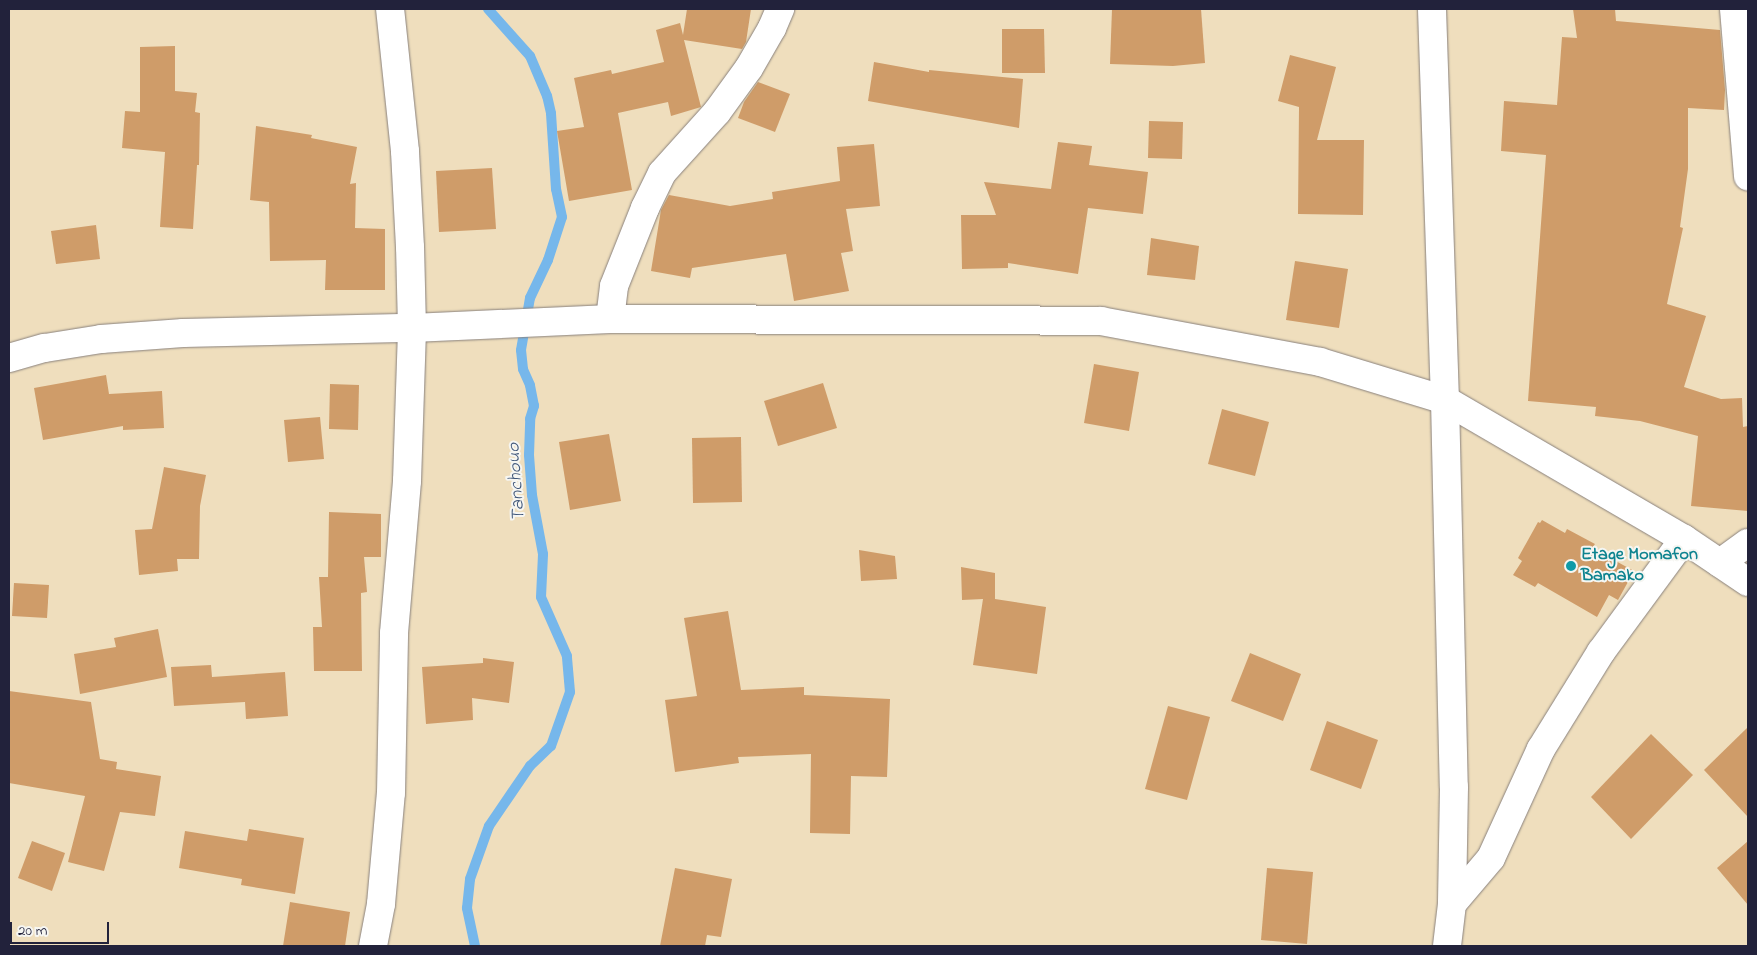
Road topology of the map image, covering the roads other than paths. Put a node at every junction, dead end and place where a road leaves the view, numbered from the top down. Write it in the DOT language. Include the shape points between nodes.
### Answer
graph roads {
  1 [pos="390,9"];
  2 [pos="780,9"];
  3 [pos="1432,9"];
  4 [pos="1734,9"];
  5 [pos="1748,176"];
  6 [pos="610,318"];
  7 [pos="412,328"];
  8 [pos="9,358"];
  9 [pos="1445,400"];
  10 [pos="1684,539"];
  11 [pos="1748,542"];
  12 [pos="1720,563"];
  13 [pos="1748,582"];
  14 [pos="1452,904"];
  15 [pos="373,946"];
  16 [pos="1447,946"];
  1 -- 7 [label="street" via="404,151"];
  2 -- 6 [label="street" via="772,28 717,112 662,173 614,286"];
  3 -- 9 [label="street"];
  4 -- 5 [label="street"];
  6 -- 7 [label="street"];
  6 -- 9 [label="street" via="1101,321 1320,362"];
  7 -- 8 [label="street" via="101,338"];
  7 -- 15 [label="street" via="407,481 394,633 391,794 381,904"];
  9 -- 10 [label="street"];
  9 -- 14 [label="street" via="1454,787"];
  10 -- 12 [label="street"];
  10 -- 14 [label="street" via="1601,652 1541,749 1491,858"];
  11 -- 12 [label="street"];
  12 -- 13 [label="street"];
  14 -- 16 [label="street"];
}
